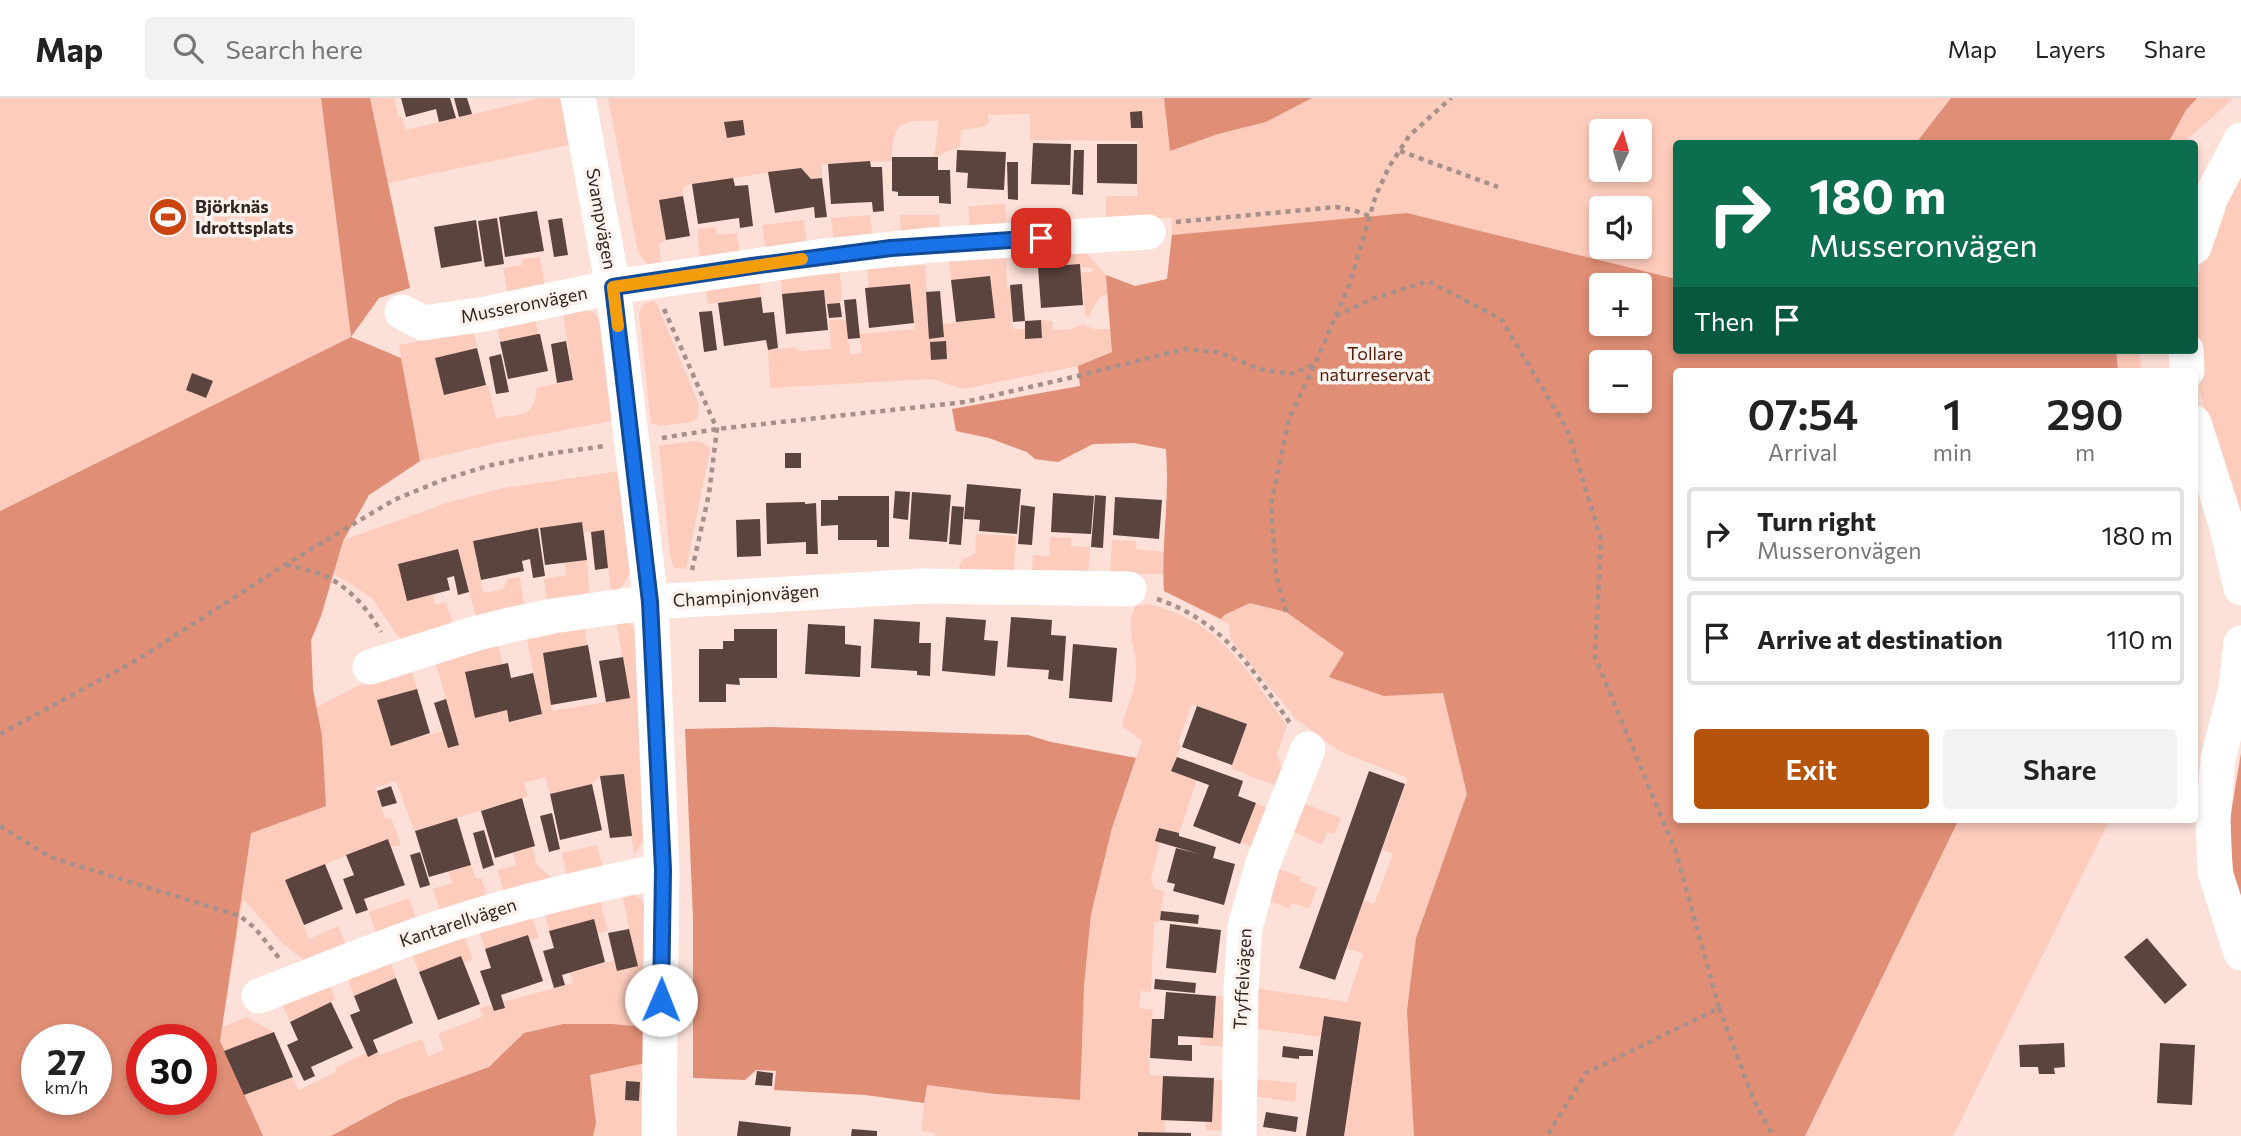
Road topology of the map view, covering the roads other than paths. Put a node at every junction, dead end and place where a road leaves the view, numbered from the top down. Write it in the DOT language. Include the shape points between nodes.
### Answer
graph roads {
  1 [pos="578,98"];
  2 [pos="2241,140"];
  3 [pos="1148,232"];
  4 [pos="2198,235"];
  5 [pos="613,287"];
  6 [pos="402,312"];
  7 [pos="2198,435"];
  8 [pos="2241,588"];
  9 [pos="1129,589"];
  10 [pos="650,602"];
  11 [pos="2241,643"];
  12 [pos="383,663"];
  13 [pos="1307,749"];
  14 [pos="663,870"];
  15 [pos="2241,953"];
  16 [pos="259,996"];
  17 [pos="659,1136"];
  18 [pos="1239,1136"];
  1 -- 5 [label="street, Svampvägen"];
  2 -- 4 [label="street" via="2211,197"];
  3 -- 5 [label="street, Musseronvägen" via="891,248"];
  5 -- 6 [label="street, Musseronvägen" via="423,323"];
  5 -- 10 [label="street, Svampvägen"];
  7 -- 8 [label="street"];
  9 -- 10 [label="street, Champinjonvägen" via="923,586"];
  10 -- 12 [label="street, Champinjonvägen" via="510,625"];
  10 -- 14 [label="street, Svampvägen"];
  11 -- 15 [label="street" via="2236,688 2218,760 2213,820 2215,872"];
  13 -- 18 [label="street, Tryffelvägen" via="1263,863 1245,927"];
  14 -- 16 [label="street, Kantarellvägen" via="565,891 437,928"];
  14 -- 17 [label="street, Svampvägen"];
}
